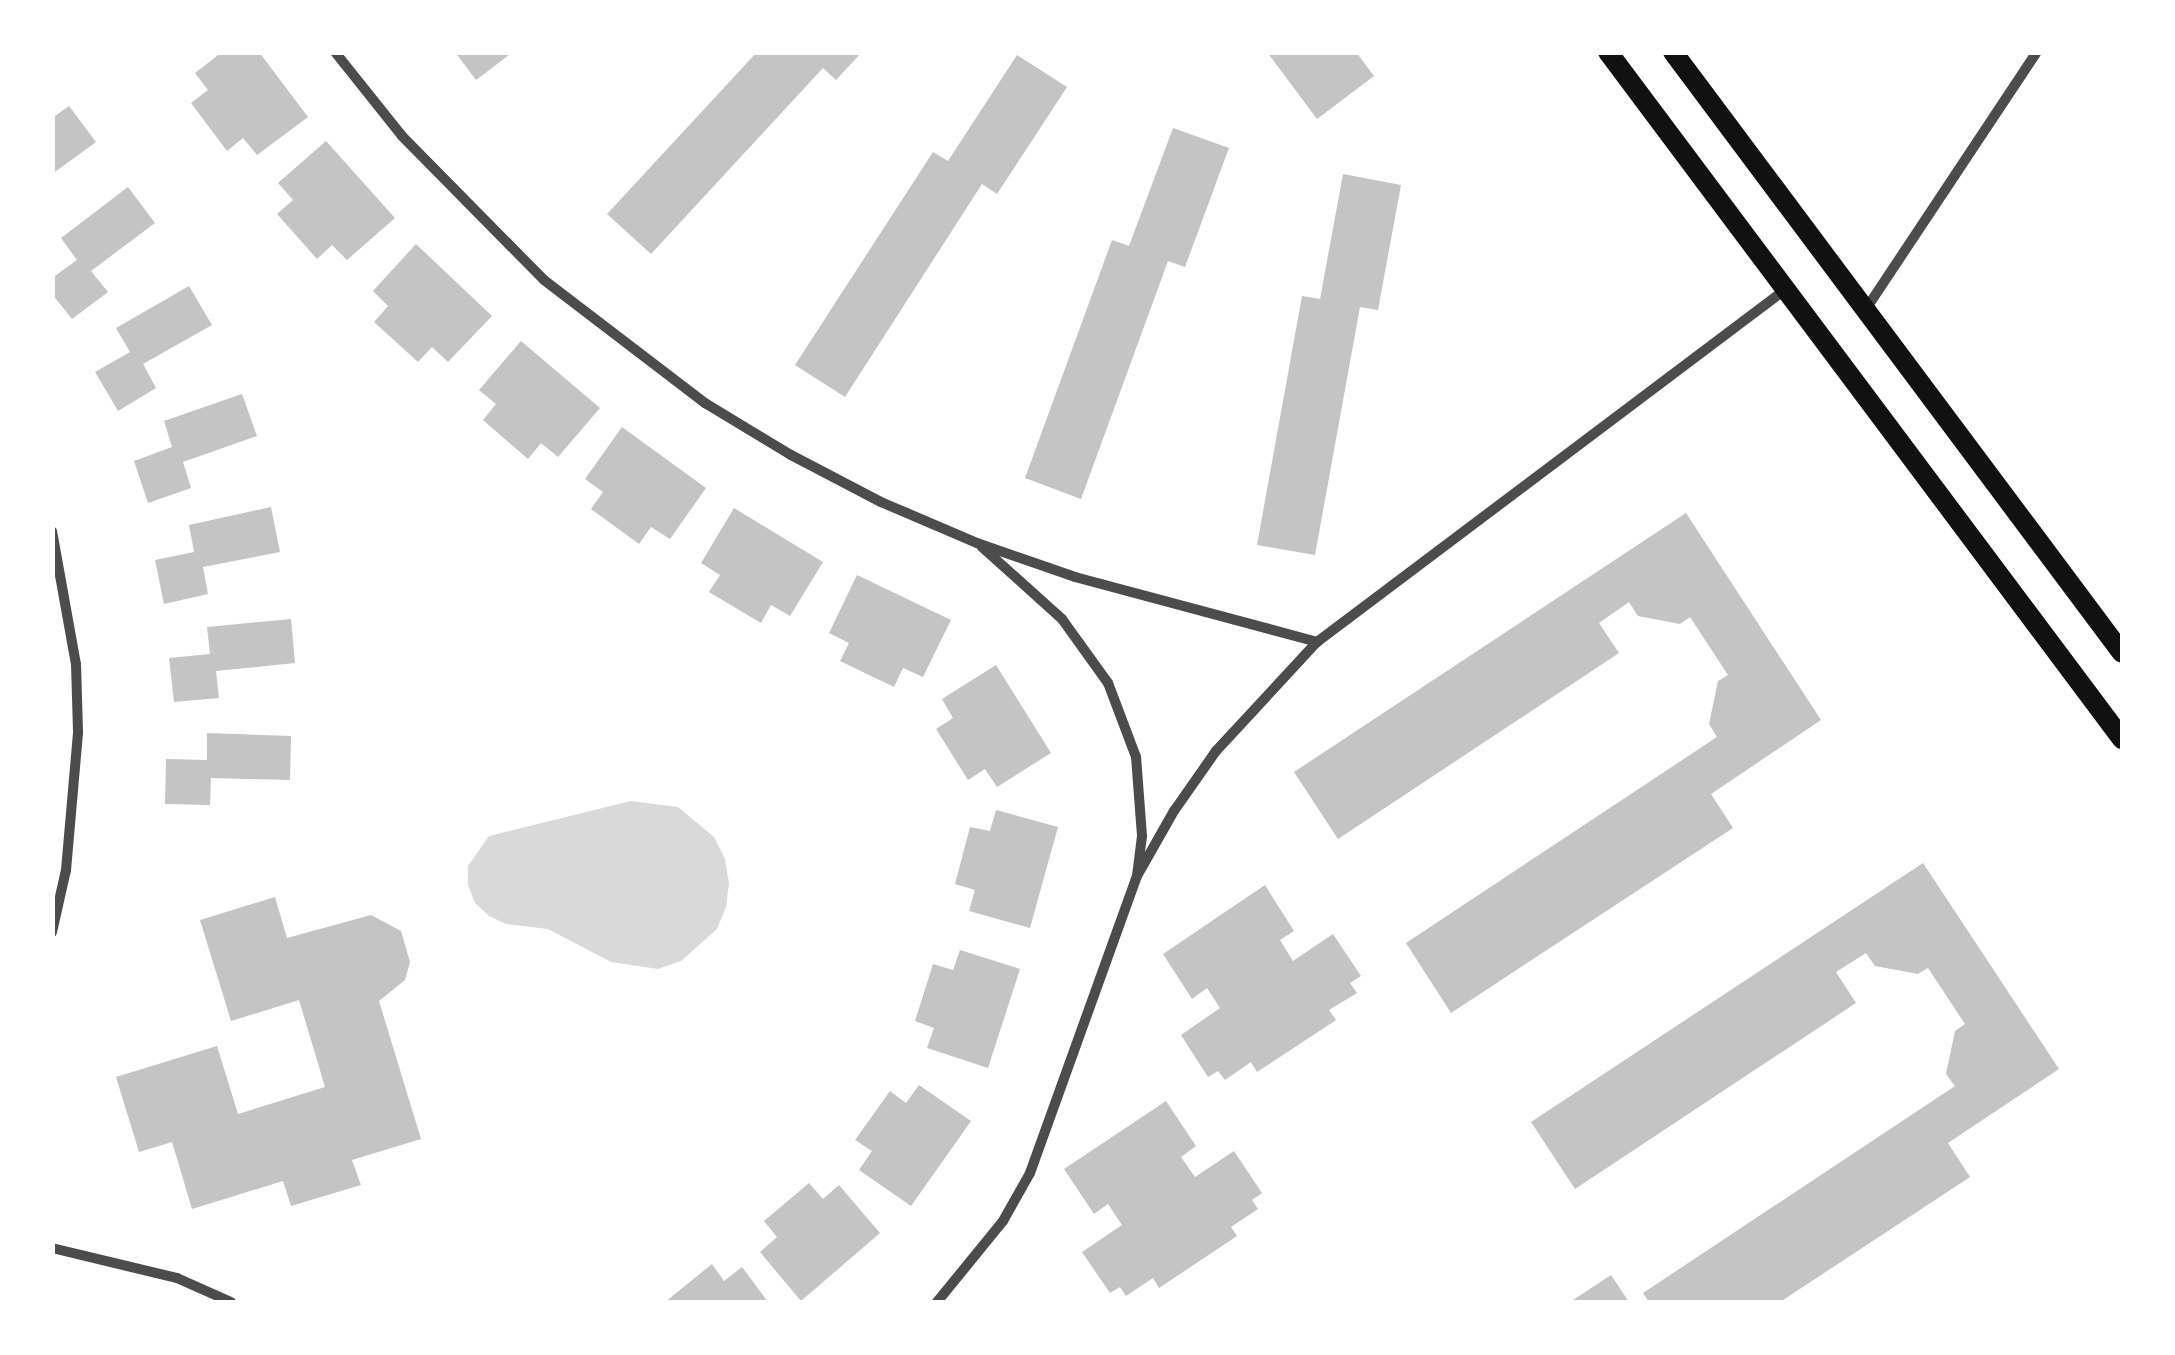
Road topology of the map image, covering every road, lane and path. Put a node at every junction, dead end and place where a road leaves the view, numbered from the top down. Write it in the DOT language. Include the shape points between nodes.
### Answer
graph roads {
  1 [pos="335,52"];
  2 [pos="1608,52"];
  3 [pos="1673,52"];
  4 [pos="2037,52"];
  5 [pos="1786,289"];
  6 [pos="1865,310"];
  7 [pos="52,531"];
  8 [pos="977,543"];
  9 [pos="1317,642"];
  10 [pos="2122,653"];
  11 [pos="2122,740"];
  12 [pos="1138,876"];
  13 [pos="52,932"];
  14 [pos="52,1248"];
  15 [pos="230,1302"];
  16 [pos="937,1302"];
  1 -- 8 [label="street" via="471,211 623,344 791,455"];
  2 -- 5 [label="main road"];
  3 -- 6 [label="main road"];
  4 -- 6 [label="street"];
  5 -- 9 [label="street"];
  5 -- 11 [label="main road"];
  6 -- 10 [label="main road"];
  7 -- 13 [label="street" via="76,664 78,733 68,853"];
  8 -- 9 [label="street" via="1075,577"];
  8 -- 12 [label="street" via="1062,620 1108,683 1136,758"];
  9 -- 12 [label="street" via="1216,751"];
  12 -- 16 [label="street" via="1030,1173 1002,1222"];
  14 -- 15 [label="street" via="177,1278"];
}
